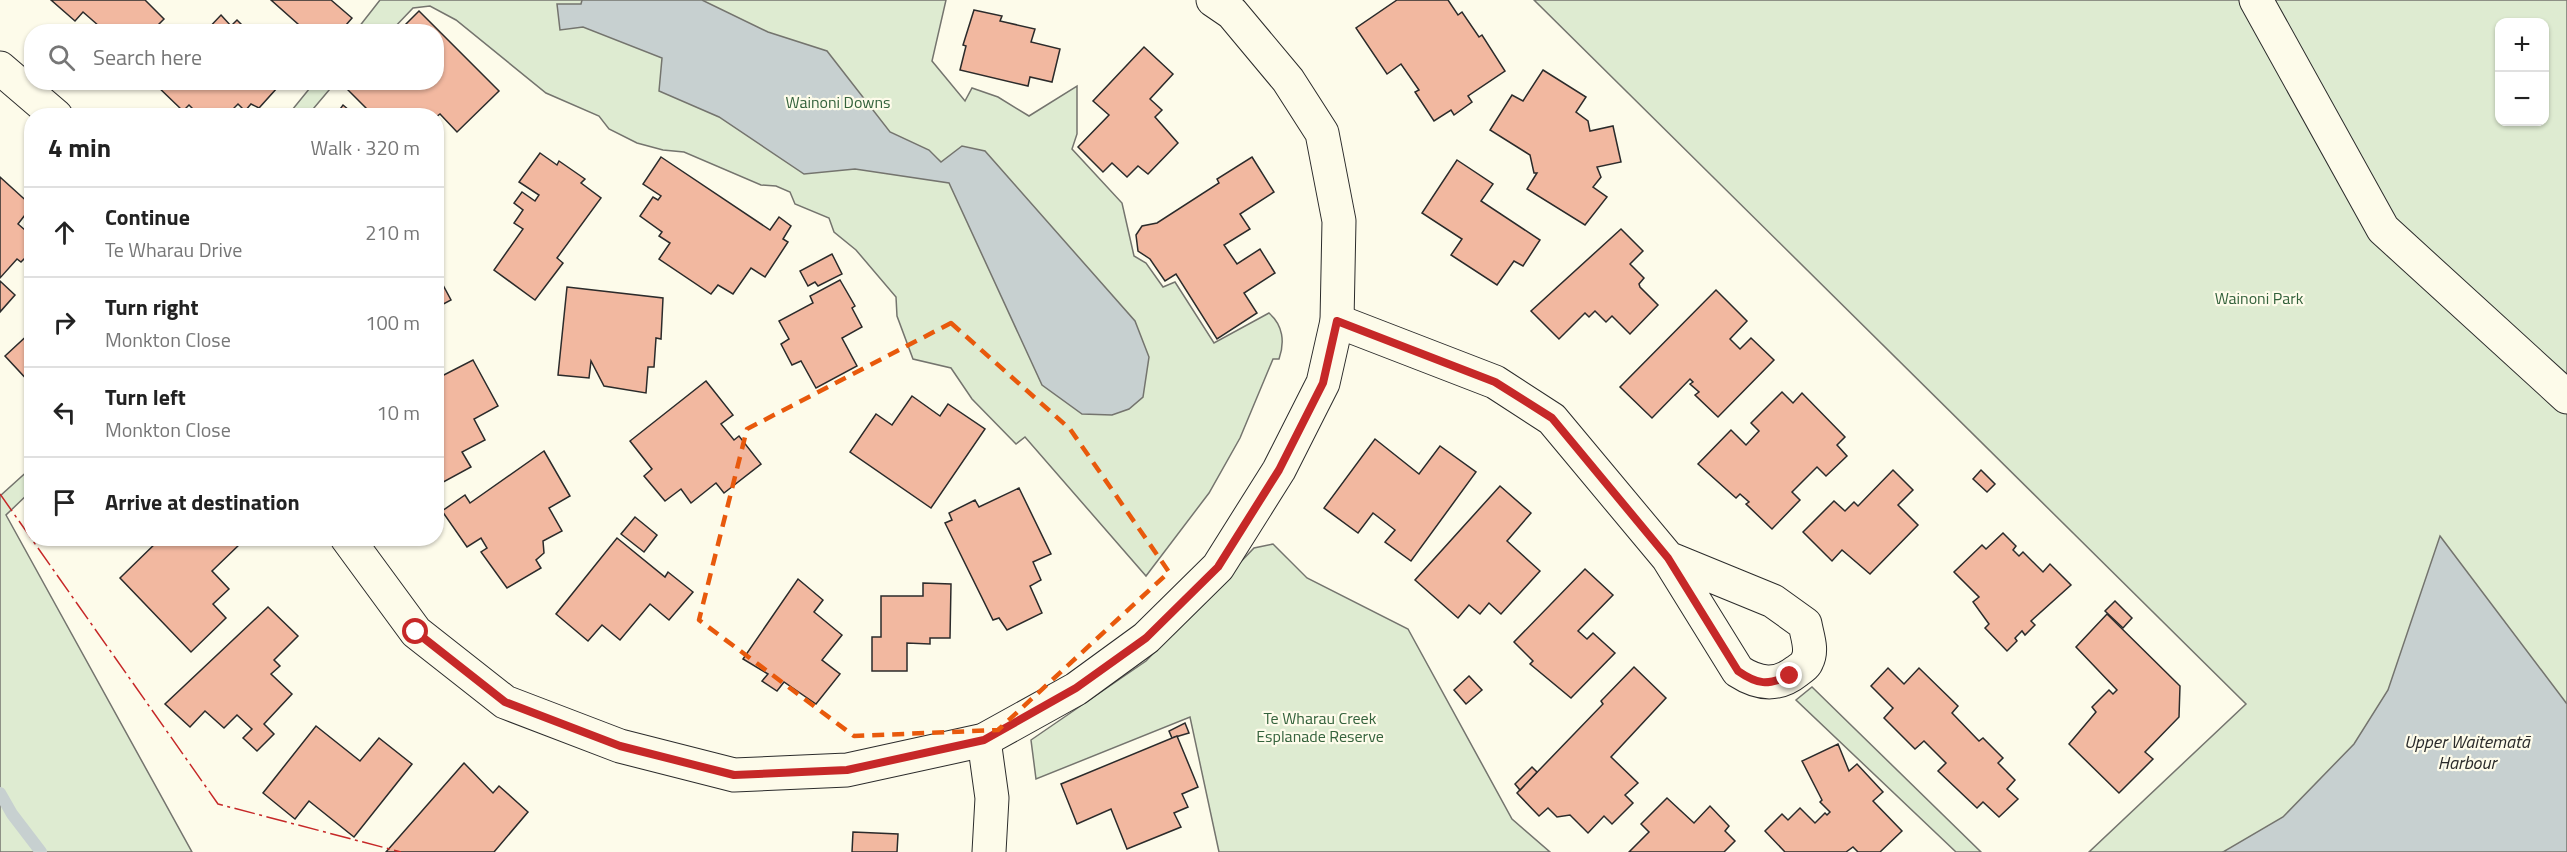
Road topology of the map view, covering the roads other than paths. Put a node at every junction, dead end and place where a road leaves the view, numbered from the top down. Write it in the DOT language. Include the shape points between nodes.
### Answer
graph roads {
  1 [pos="1213,0"];
  2 [pos="2256,0"];
  3 [pos="0,68"];
  4 [pos="24,89"];
  5 [pos="26,90"];
  6 [pos="47,108"];
  7 [pos="1337,321"];
  8 [pos="2567,397"];
  9 [pos="353,546"];
  10 [pos="1668,558"];
  11 [pos="984,740"];
  12 [pos="989,852"];
  1 -- 7 [label="street" via="1232,13 1288,80 1322,133 1339,220"];
  2 -- 8 [label="street" via="2384,230"];
  3 -- 4 [label="street"];
  5 -- 6 [label="street"];
  7 -- 10 [label="street" via="1495,382 1552,418"];
  7 -- 11 [label="street" via="1323,383 1279,470 1218,567 1146,638 1076,688"];
  9 -- 11 [label="street" via="416,632 505,702 620,746 734,775 847,770"];
  11 -- 12 [label="street" via="992,798"];
}
